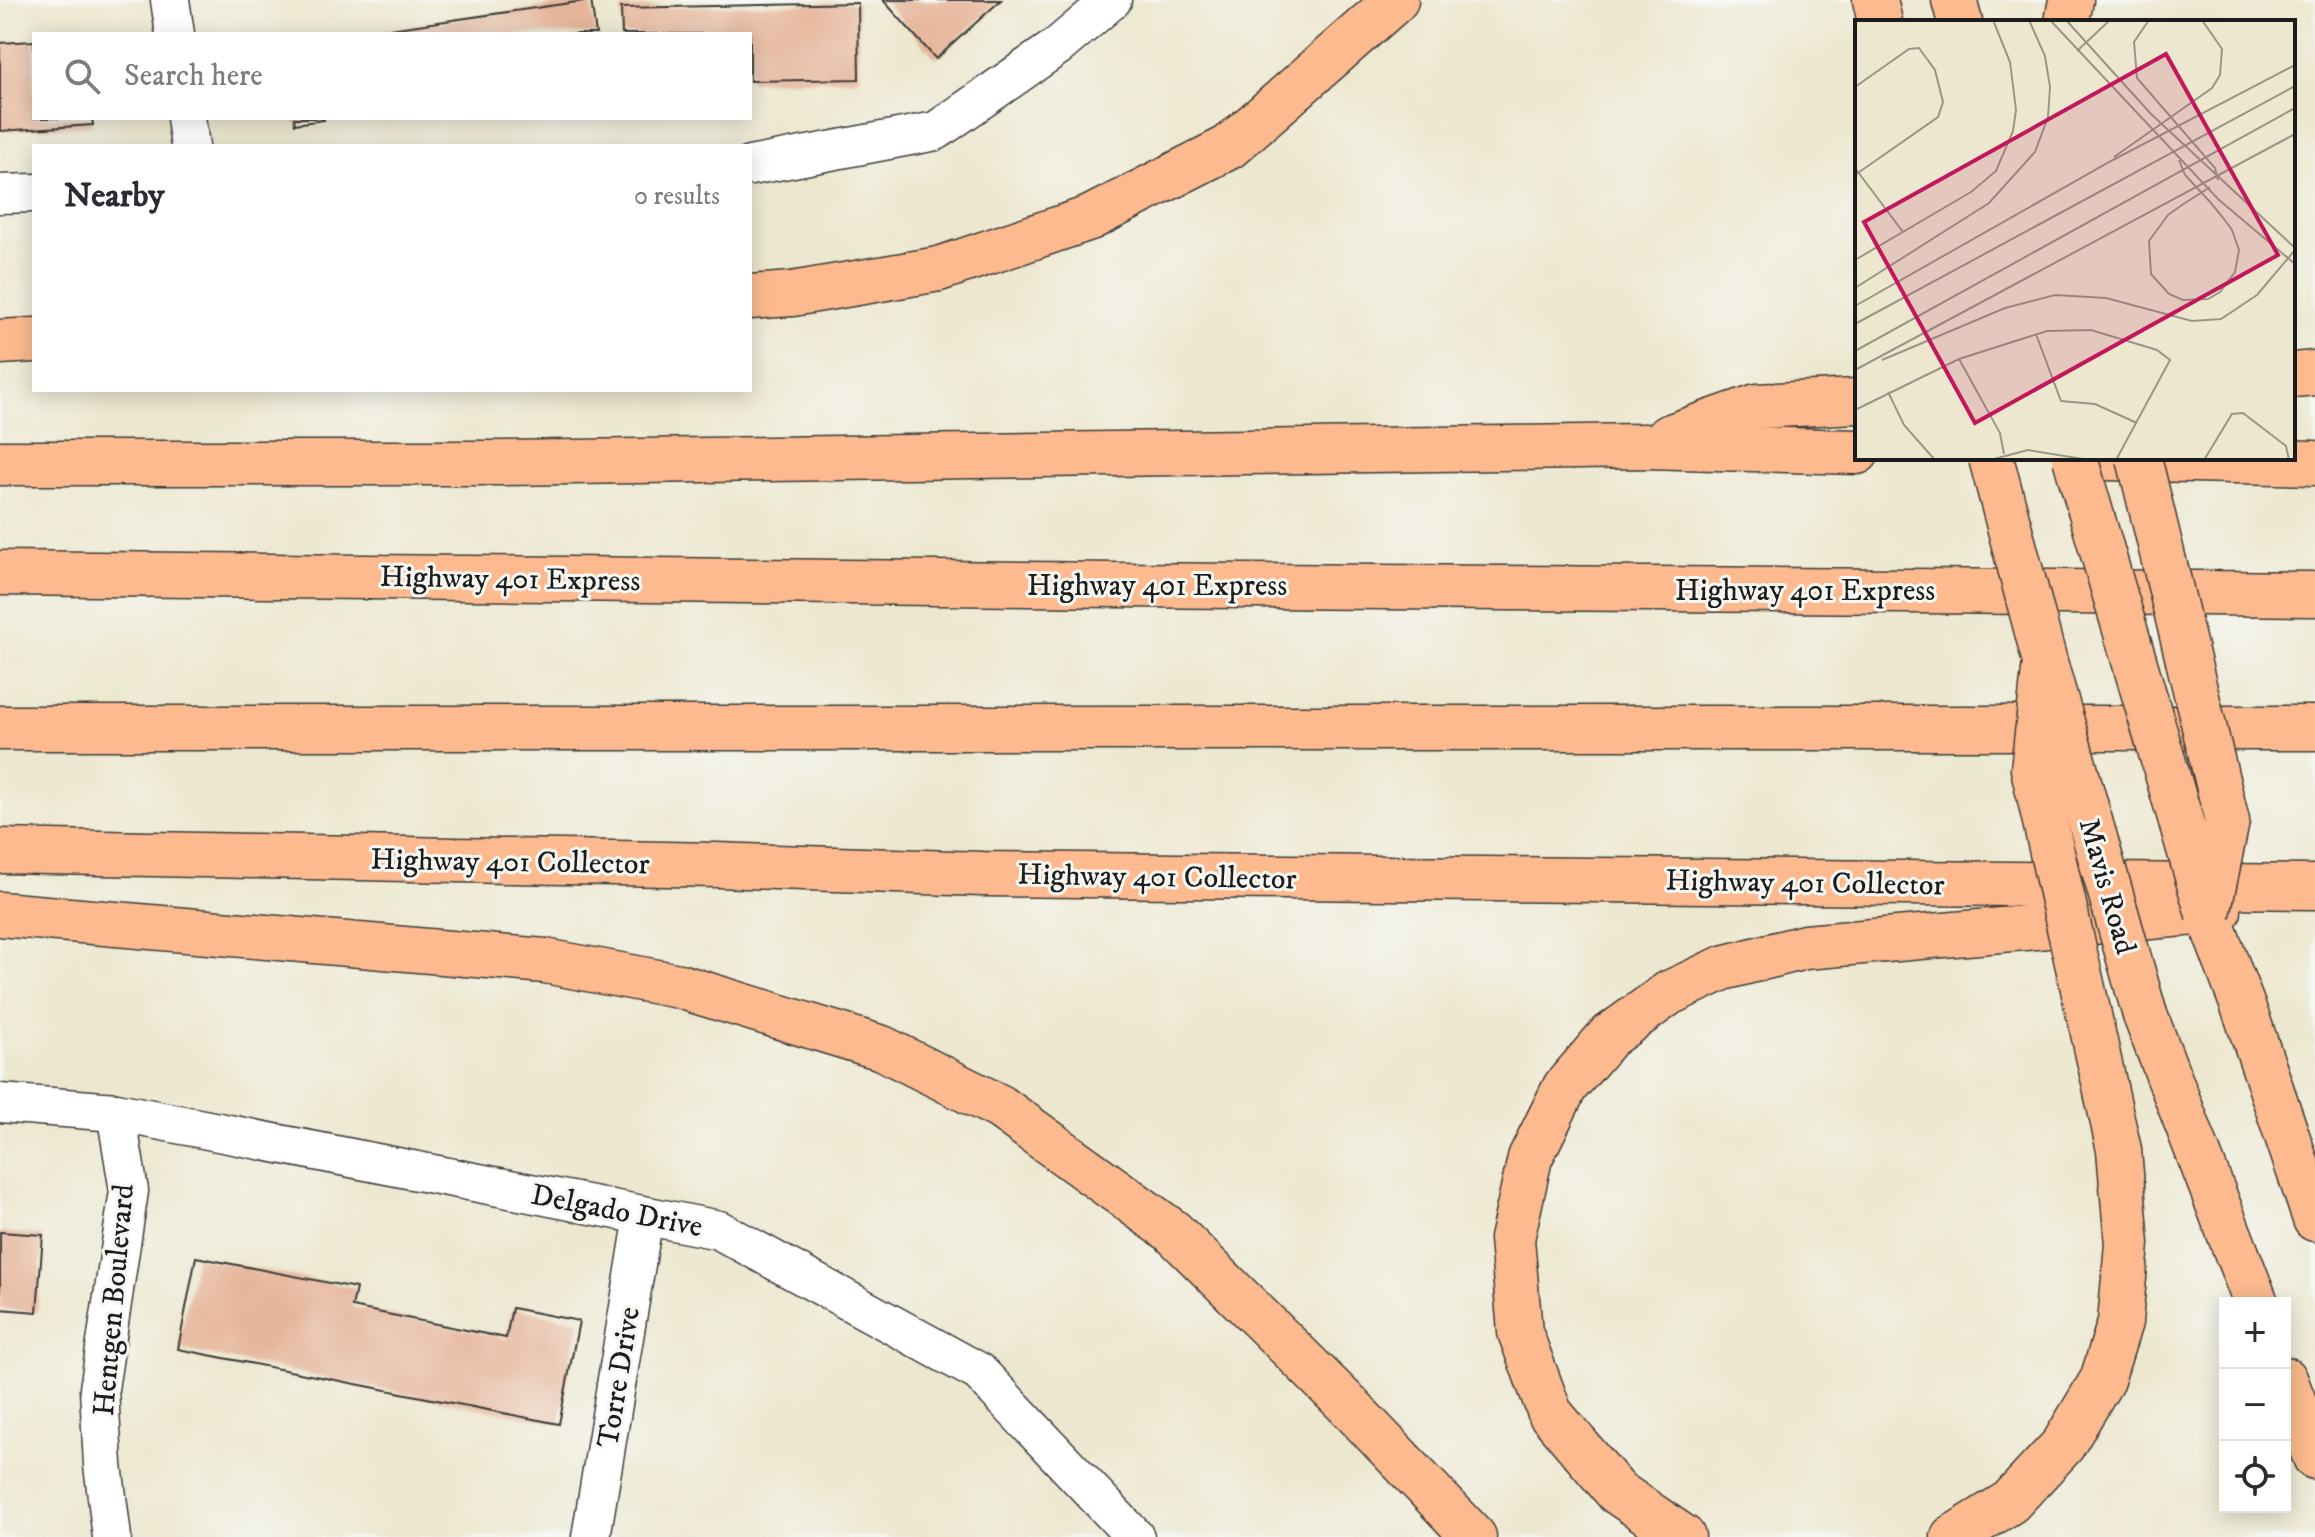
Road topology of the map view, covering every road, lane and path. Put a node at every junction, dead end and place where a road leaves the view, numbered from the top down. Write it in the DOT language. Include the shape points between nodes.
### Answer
graph roads {
  1 [pos="170,0"];
  2 [pos="1112,0"];
  3 [pos="1396,0"];
  4 [pos="1875,0"];
  5 [pos="1954,0"];
  6 [pos="2071,0"];
  7 [pos="1880,20"];
  8 [pos="1959,20"];
  9 [pos="2067,20"];
  10 [pos="175,32"];
  11 [pos="186,120"];
  12 [pos="190,144"];
  13 [pos="752,166"];
  14 [pos="32,193"];
  15 [pos="0,194"];
  16 [pos="752,297"];
  17 [pos="32,340"];
  18 [pos="0,342"];
  19 [pos="2315,373"];
  20 [pos="2295,375"];
  21 [pos="1855,401"];
  22 [pos="1643,446"];
  23 [pos="1855,452"];
  24 [pos="1992,460"];
  25 [pos="2076,460"];
  26 [pos="2139,460"];
  27 [pos="2190,460"];
  28 [pos="0,463"];
  29 [pos="2315,463"];
  30 [pos="0,573"];
  31 [pos="2315,594"];
  32 [pos="2045,662"];
  33 [pos="0,728"];
  34 [pos="2315,728"];
  35 [pos="0,851"];
  36 [pos="2315,887"];
  37 [pos="2315,903"];
  38 [pos="0,914"];
  39 [pos="2208,914"];
  40 [pos="0,1103"];
  41 [pos="116,1112"];
  42 [pos="644,1216"];
  43 [pos="2315,1219"];
  44 [pos="2254,1297"];
  45 [pos="2291,1395"];
  46 [pos="2315,1457"];
  47 [pos="112,1537"];
  48 [pos="591,1537"];
  49 [pos="1135,1537"];
  50 [pos="1474,1537"];
  51 [pos="1683,1537"];
  52 [pos="1953,1537"];
  1 -- 10 [label="street"];
  2 -- 13 [label="street" via="1058,46 936,131"];
  3 -- 16 [label="main road" via="1229,147 1090,218 939,269"];
  4 -- 7 [label="main road"];
  5 -- 8 [label="main road"];
  6 -- 9 [label="main road"];
  11 -- 12 [label="street"];
  14 -- 15 [label="street"];
  17 -- 18 [label="main road"];
  19 -- 20 [label="main road"];
  21 -- 22 [label="main road" via="1757,406"];
  22 -- 23 [label="main road"];
  22 -- 28 [label="main road" via="504,463"];
  24 -- 32 [label="main road, Mavis Road, bridge"];
  25 -- 39 [label="main road, bridge"];
  26 -- 39 [label="main road, bridge" via="2227,821"];
  27 -- 29 [label="main road"];
  30 -- 31 [label="main road, Highway 401 Express"];
  32 -- 44 [label="main road, Mavis Road, bridge" via="2145,1015"];
  32 -- 52 [label="main road, bridge" via="2033,769 2119,1150 2127,1244 2120,1322 2102,1380 2063,1445 2010,1502"];
  33 -- 34 [label="main road"];
  35 -- 36 [label="main road, Highway 401 Collector" via="983,874"];
  37 -- 51 [label="main road" via="1805,947 1723,968 1669,993 1608,1037 1565,1087 1530,1158 1512,1239 1520,1332 1550,1413 1617,1492"];
  38 -- 50 [label="main road" via="545,961 679,986 882,1048 1000,1107 1172,1231"];
  39 -- 43 [label="main road"];
  40 -- 41 [label="street, Delgado Drive"];
  41 -- 42 [label="street, Delgado Drive"];
  41 -- 47 [label="street, Hentgen Boulevard" via="129,1191 99,1389"];
  42 -- 48 [label="street, Torre Drive"];
  42 -- 49 [label="street, Delgado Drive" via="719,1230 979,1372"];
  45 -- 46 [label="main road"];
}
